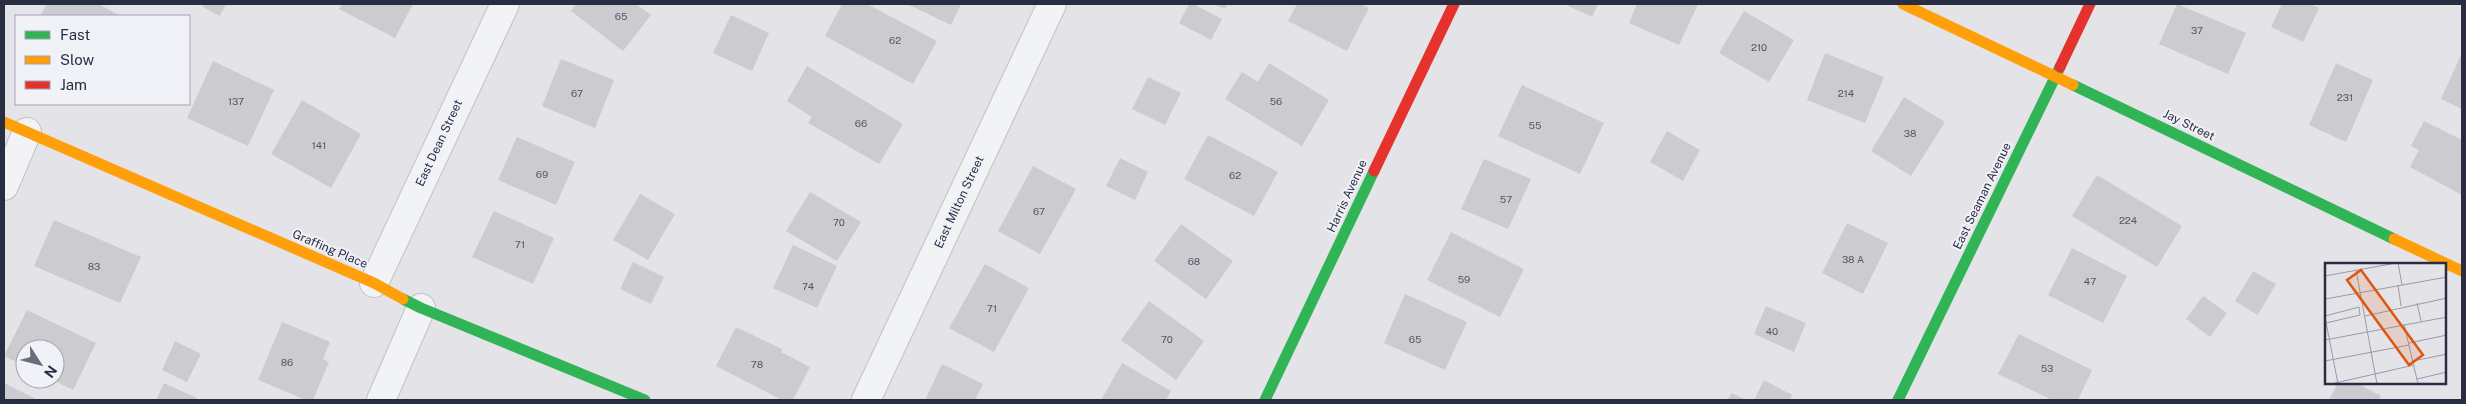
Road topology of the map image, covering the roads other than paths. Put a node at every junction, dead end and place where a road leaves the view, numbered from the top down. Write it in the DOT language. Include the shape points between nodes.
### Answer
graph roads {
  1 [pos="504,4"];
  2 [pos="1052,4"];
  3 [pos="1454,4"];
  4 [pos="1903,4"];
  5 [pos="2090,4"];
  6 [pos="2055,76"];
  7 [pos="15,127"];
  8 [pos="4,186"];
  9 [pos="2445,263"];
  10 [pos="2446,263"];
  11 [pos="2462,271"];
  12 [pos="374,283"];
  13 [pos="421,308"];
  14 [pos="381,400"];
  15 [pos="645,400"];
  16 [pos="866,400"];
  17 [pos="1265,400"];
  18 [pos="1898,400"];
  1 -- 12 [label="street, East Dean Street"];
  2 -- 16 [label="street, East Milton Street"];
  3 -- 17 [label="street, Harris Avenue"];
  4 -- 6 [label="street, Jay Street"];
  5 -- 6 [label="street, East Seaman Avenue"];
  6 -- 9 [label="street, Jay Street"];
  6 -- 18 [label="street, East Seaman Avenue"];
  7 -- 8 [label="street"];
  7 -- 12 [label="street, Graffing Place"];
  10 -- 11 [label="street, Jay Street"];
  12 -- 13 [label="street, Graffing Place"];
  13 -- 14 [label="street"];
  13 -- 15 [label="street, Graffing Place"];
}
